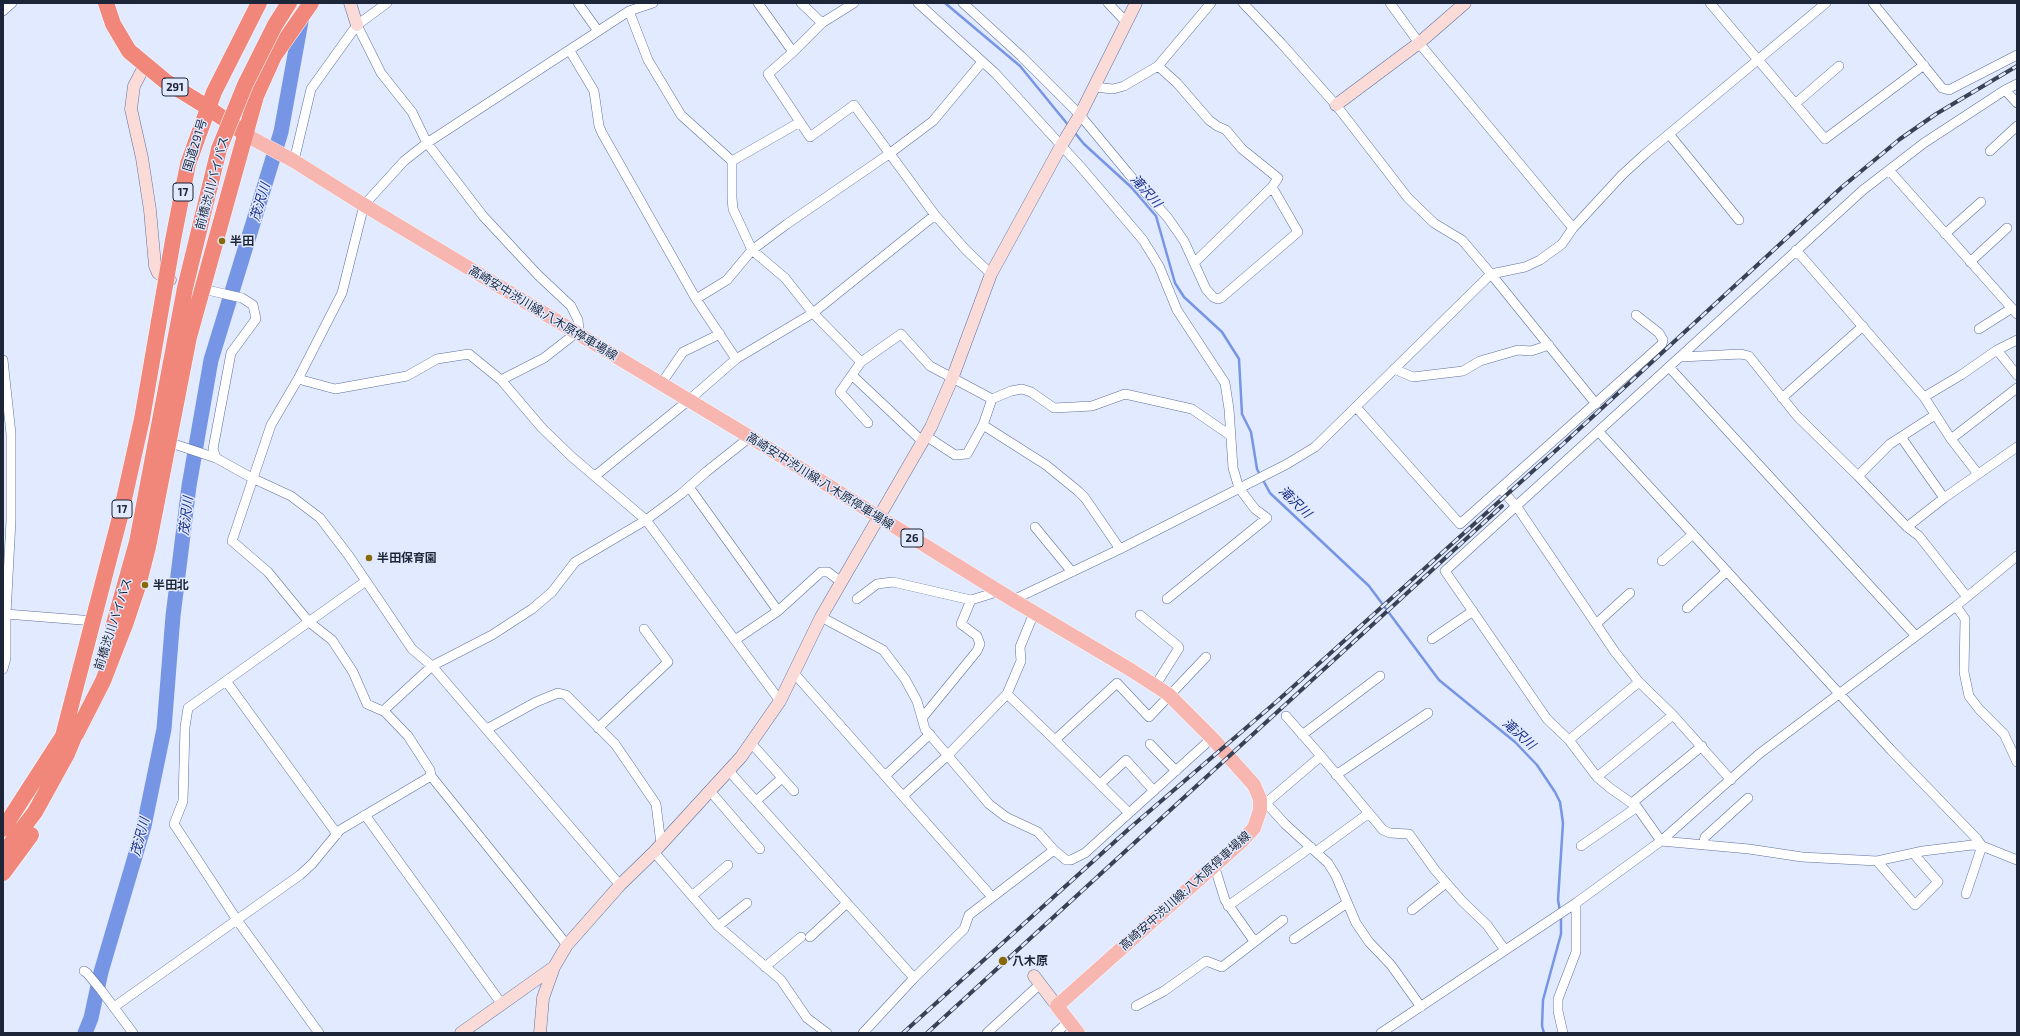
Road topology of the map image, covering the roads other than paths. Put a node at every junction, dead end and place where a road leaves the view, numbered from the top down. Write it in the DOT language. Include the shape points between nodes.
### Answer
graph roads {
  1 [pos="12,3"];
  2 [pos="106,3"];
  3 [pos="259,3"];
  4 [pos="288,3"];
  5 [pos="311,3"];
  6 [pos="350,3"];
  7 [pos="387,3"];
  8 [pos="578,3"];
  9 [pos="653,3"];
  10 [pos="758,3"];
  11 [pos="801,3"];
  12 [pos="854,3"];
  13 [pos="918,3"];
  14 [pos="963,3"];
  15 [pos="1108,3"];
  16 [pos="1136,3"];
  17 [pos="1211,3"];
  18 [pos="1243,3"];
  19 [pos="1390,3"];
  20 [pos="1466,3"];
  21 [pos="1710,3"];
  22 [pos="1826,3"];
  23 [pos="1873,3"];
  24 [pos="3,11"];
  25 [pos="629,11"];
  26 [pos="1126,22"];
  27 [pos="822,23"];
  28 [pos="357,25"];
  29 [pos="598,31"];
  30 [pos="1418,43"];
  31 [pos="570,51"];
  32 [pos="793,52"];
  33 [pos="2017,55"];
  34 [pos="1758,61"];
  35 [pos="982,62"];
  36 [pos="145,65"];
  37 [pos="1924,65"];
  38 [pos="1158,66"];
  39 [pos="1839,66"];
  40 [pos="2017,84"];
  41 [pos="1094,87"];
  42 [pos="2005,90"];
  43 [pos="2017,103"];
  44 [pos="1795,104"];
  45 [pos="1336,105"];
  46 [pos="207,107"];
  47 [pos="1080,115"];
  48 [pos="800,122"];
  49 [pos="2017,126"];
  50 [pos="1669,134"];
  51 [pos="246,135"];
  52 [pos="428,143"];
  53 [pos="1061,146"];
  54 [pos="1990,151"];
  55 [pos="889,154"];
  56 [pos="289,158"];
  57 [pos="732,160"];
  58 [pos="1889,170"];
  59 [pos="1272,187"];
  60 [pos="1981,202"];
  61 [pos="364,205"];
  62 [pos="935,215"];
  63 [pos="1738,220"];
  64 [pos="1573,228"];
  65 [pos="2007,228"];
  66 [pos="1945,234"];
  67 [pos="752,250"];
  68 [pos="1796,250"];
  69 [pos="1970,262"];
  70 [pos="1194,263"];
  71 [pos="991,274"];
  72 [pos="1491,274"];
  73 [pos="168,279"];
  74 [pos="203,288"];
  75 [pos="696,299"];
  76 [pos="2014,311"];
  77 [pos="813,313"];
  78 [pos="1636,315"];
  79 [pos="1863,326"];
  80 [pos="1979,329"];
  81 [pos="576,333"];
  82 [pos="720,334"];
  83 [pos="2017,340"];
  84 [pos="1549,345"];
  85 [pos="1997,350"];
  86 [pos="1681,357"];
  87 [pos="736,359"];
  88 [pos="3,360"];
  89 [pos="861,362"];
  90 [pos="1669,367"];
  91 [pos="1394,369"];
  92 [pos="853,376"];
  93 [pos="2017,376"];
  94 [pos="298,379"];
  95 [pos="952,379"];
  96 [pos="500,380"];
  97 [pos="661,384"];
  98 [pos="2017,388"];
  99 [pos="1924,397"];
  100 [pos="992,398"];
  101 [pos="1782,398"];
  102 [pos="689,400"];
  103 [pos="1596,404"];
  104 [pos="1356,407"];
  105 [pos="1935,415"];
  106 [pos="868,423"];
  107 [pos="984,425"];
  108 [pos="1599,432"];
  109 [pos="7,436"];
  110 [pos="1231,436"];
  111 [pos="750,437"];
  112 [pos="1901,437"];
  113 [pos="925,439"];
  114 [pos="1951,439"];
  115 [pos="168,442"];
  116 [pos="2017,447"];
  117 [pos="216,458"];
  118 [pos="1978,474"];
  119 [pos="595,476"];
  120 [pos="1858,476"];
  121 [pos="252,478"];
  122 [pos="689,487"];
  123 [pos="1238,488"];
  124 [pos="1501,489"];
  125 [pos="1944,498"];
  126 [pos="1517,507"];
  127 [pos="878,517"];
  128 [pos="646,520"];
  129 [pos="1035,527"];
  130 [pos="1907,527"];
  131 [pos="1694,534"];
  132 [pos="1120,549"];
  133 [pos="2017,556"];
  134 [pos="1662,561"];
  135 [pos="1727,571"];
  136 [pos="1072,572"];
  137 [pos="366,580"];
  138 [pos="841,582"];
  139 [pos="1000,591"];
  140 [pos="1630,593"];
  141 [pos="1967,597"];
  142 [pos="857,599"];
  143 [pos="1167,599"];
  144 [pos="971,600"];
  145 [pos="1013,600"];
  146 [pos="1956,606"];
  147 [pos="1686,608"];
  148 [pos="778,611"];
  149 [pos="1473,611"];
  150 [pos="1034,613"];
  151 [pos="6,614"];
  152 [pos="1140,615"];
  153 [pos="821,617"];
  154 [pos="94,621"];
  155 [pos="309,622"];
  156 [pos="1596,624"];
  157 [pos="644,629"];
  158 [pos="1915,635"];
  159 [pos="1432,639"];
  160 [pos="735,640"];
  161 [pos="1206,657"];
  162 [pos="432,666"];
  163 [pos="3,669"];
  164 [pos="793,672"];
  165 [pos="1380,676"];
  166 [pos="226,681"];
  167 [pos="1639,682"];
  168 [pos="1155,686"];
  169 [pos="1839,692"];
  170 [pos="1007,694"];
  171 [pos="1169,695"];
  172 [pos="780,700"];
  173 [pos="383,711"];
  174 [pos="1428,713"];
  175 [pos="1673,715"];
  176 [pos="1286,716"];
  177 [pos="923,717"];
  178 [pos="598,728"];
  179 [pos="487,729"];
  180 [pos="930,734"];
  181 [pos="70,735"];
  182 [pos="1302,735"];
  183 [pos="1212,738"];
  184 [pos="1055,740"];
  185 [pos="1569,740"];
  186 [pos="751,743"];
  187 [pos="1150,744"];
  188 [pos="1702,746"];
  189 [pos="67,754"];
  190 [pos="948,755"];
  191 [pos="1321,756"];
  192 [pos="2017,762"];
  193 [pos="729,771"];
  194 [pos="1176,771"];
  195 [pos="1336,775"];
  196 [pos="431,776"];
  197 [pos="885,776"];
  198 [pos="1597,777"];
  199 [pos="782,778"];
  200 [pos="1731,780"];
  201 [pos="1100,784"];
  202 [pos="710,791"];
  203 [pos="794,791"];
  204 [pos="1154,791"];
  205 [pos="902,796"];
  206 [pos="1748,798"];
  207 [pos="756,801"];
  208 [pos="1263,804"];
  209 [pos="1635,805"];
  210 [pos="1129,813"];
  211 [pos="1369,813"];
  212 [pos="365,815"];
  213 [pos="3,829"];
  214 [pos="337,834"];
  215 [pos="1661,842"];
  216 [pos="1703,845"];
  217 [pos="1581,846"];
  218 [pos="1982,846"];
  219 [pos="657,848"];
  220 [pos="760,849"];
  221 [pos="1314,849"];
  222 [pos="1054,850"];
  223 [pos="1914,853"];
  224 [pos="3,854"];
  225 [pos="2017,860"];
  226 [pos="1877,862"];
  227 [pos="728,864"];
  228 [pos="1214,865"];
  229 [pos="3,873"];
  230 [pos="1446,883"];
  231 [pos="620,885"];
  232 [pos="1966,894"];
  233 [pos="692,896"];
  234 [pos="992,897"];
  235 [pos="747,902"];
  236 [pos="847,903"];
  237 [pos="1347,903"];
  238 [pos="1576,903"];
  239 [pos="1228,906"];
  240 [pos="1412,910"];
  241 [pos="237,920"];
  242 [pos="1283,920"];
  243 [pos="718,926"];
  244 [pos="1294,939"];
  245 [pos="1254,941"];
  246 [pos="567,946"];
  247 [pos="1504,950"];
  248 [pos="554,967"];
  249 [pos="765,967"];
  250 [pos="85,972"];
  251 [pos="914,978"];
  252 [pos="1037,980"];
  253 [pos="501,1003"];
  254 [pos="1057,1006"];
  255 [pos="1136,1006"];
  256 [pos="114,1007"];
  257 [pos="1421,1007"];
  258 [pos="1069,1021"];
  259 [pos="133,1033"];
  260 [pos="319,1033"];
  261 [pos="461,1033"];
  262 [pos="540,1033"];
  263 [pos="827,1033"];
  264 [pos="863,1033"];
  265 [pos="987,1033"];
  266 [pos="1056,1033"];
  267 [pos="1078,1033"];
  268 [pos="1381,1033"];
  269 [pos="1563,1033"];
  1 -- 24 [label="street"];
  2 -- 36 [label="highway, 国道291号 / 291" via="123,43"];
  3 -- 46 [label="highway, 17"];
  4 -- 181 [label="highway, 前橋渋川バイパス / 17, bridge" via="245,85 219,149 185,288 168,374"];
  5 -- 51 [label="highway, 17" via="274,56 256,96"];
  6 -- 28 [label="street"];
  7 -- 28 [label="street"];
  8 -- 29 [label="street"];
  9 -- 25 [label="street"];
  10 -- 32 [label="street"];
  11 -- 27 [label="street"];
  12 -- 27 [label="street"];
  13 -- 35 [label="street"];
  14 -- 47 [label="street"];
  15 -- 26 [label="street"];
  16 -- 26 [label="street"];
  17 -- 38 [label="street"];
  18 -- 45 [label="street" via="1282,42"];
  19 -- 30 [label="street"];
  20 -- 30 [label="street"];
  21 -- 34 [label="street"];
  22 -- 34 [label="street"];
  23 -- 37 [label="street"];
  25 -- 29 [label="street"];
  25 -- 57 [label="street" via="648,60 681,115"];
  26 -- 41 [label="street"];
  27 -- 32 [label="street"];
  28 -- 52 [label="street" via="381,73 412,112"];
  28 -- 56 [label="street" via="311,89"];
  29 -- 31 [label="street"];
  30 -- 45 [label="street"];
  30 -- 64 [label="street"];
  31 -- 52 [label="street"];
  31 -- 75 [label="street" via="594,91 602,133"];
  32 -- 48 [label="street" via="768,74"];
  33 -- 37 [label="street" via="1949,90 1942,88"];
  34 -- 44 [label="street"];
  34 -- 50 [label="street"];
  35 -- 53 [label="street"];
  35 -- 55 [label="street" via="933,121"];
  36 -- 46 [label="highway, 国道291号 / 291" via="165,81"];
  36 -- 73 [label="street" via="134,86 131,109 150,210 155,266 158,273"];
  37 -- 44 [label="street" via="1825,139"];
  38 -- 41 [label="street" via="1124,86 1113,89"];
  38 -- 59 [label="street" via="1177,83 1209,120 1226,130 1242,149 1278,178"];
  39 -- 44 [label="street"];
  40 -- 42 [label="street"];
  41 -- 47 [label="street"];
  42 -- 43 [label="street"];
  42 -- 58 [label="street" via="1924,143"];
  45 -- 72 [label="street" via="1408,198 1434,223 1462,240"];
  46 -- 51 [label="highway, 国道291号 / 291"];
  46 -- 73 [label="highway, 国道291号 / 17" via="188,164"];
  47 -- 53 [label="street"];
  47 -- 70 [label="street" via="1168,218 1184,241"];
  48 -- 55 [label="street" via="810,137 854,105"];
  48 -- 57 [label="street"];
  49 -- 54 [label="street"];
  50 -- 63 [label="street"];
  50 -- 64 [label="street" via="1622,175"];
  51 -- 56 [label="main road, 26"];
  51 -- 74 [label="highway, 17"];
  52 -- 61 [label="street" via="404,161"];
  52 -- 81 [label="street" via="483,216 571,306 580,330"];
  53 -- 71 [label="street"];
  53 -- 110 [label="street" via="1143,240 1159,266 1177,310 1225,383"];
  55 -- 62 [label="street"];
  55 -- 67 [label="street"];
  56 -- 61 [label="main road, 高崎安中渋川線;八木原停車場線 / 26"];
  57 -- 67 [label="street" via="733,209"];
  58 -- 66 [label="street"];
  58 -- 68 [label="street"];
  59 -- 70 [label="street"];
  59 -- 70 [label="street" via="1298,232 1221,298 1213,297 1206,289"];
  60 -- 66 [label="street"];
  61 -- 81 [label="main road, 高崎安中渋川線;八木原停車場線 / 26"];
  61 -- 94 [label="street" via="342,293"];
  62 -- 71 [label="street"];
  62 -- 77 [label="street"];
  64 -- 72 [label="street" via="1562,244 1540,260 1525,267"];
  65 -- 69 [label="street"];
  66 -- 69 [label="street"];
  67 -- 75 [label="street" via="727,280"];
  67 -- 77 [label="street" via="785,278"];
  68 -- 79 [label="street"];
  68 -- 86 [label="street"];
  69 -- 76 [label="street"];
  71 -- 95 [label="street"];
  72 -- 84 [label="street"];
  72 -- 91 [label="street"];
  73 -- 154 [label="highway, 17" via="142,418"];
  74 -- 115 [label="highway, 17" via="189,337"];
  74 -- 117 [label="street" via="242,298 253,305 256,319 231,353 214,449"];
  75 -- 82 [label="street"];
  76 -- 80 [label="street"];
  77 -- 87 [label="street"];
  77 -- 89 [label="street"];
  78 -- 103 [label="street" via="1659,333 1663,340 1662,344"];
  79 -- 99 [label="street"];
  79 -- 101 [label="street"];
  81 -- 96 [label="street" via="544,358"];
  81 -- 97 [label="main road, 高崎安中渋川線;八木原停車場線 / 26"];
  82 -- 87 [label="street"];
  82 -- 97 [label="street" via="682,352"];
  83 -- 85 [label="street"];
  84 -- 91 [label="street" via="1531,351 1518,350 1480,361 1463,371 1413,377"];
  84 -- 103 [label="street"];
  85 -- 93 [label="street"];
  85 -- 99 [label="street"];
  86 -- 90 [label="street"];
  86 -- 101 [label="street" via="1741,354 1749,356"];
  87 -- 102 [label="street"];
  88 -- 109 [label="street"];
  89 -- 92 [label="street"];
  89 -- 95 [label="street" via="901,334 930,366"];
  90 -- 108 [label="street"];
  90 -- 158 [label="street"];
  91 -- 104 [label="street"];
  92 -- 106 [label="street" via="840,392"];
  92 -- 113 [label="street"];
  94 -- 96 [label="street" via="335,389 407,376 437,359 469,354"];
  94 -- 121 [label="street" via="271,425"];
  95 -- 100 [label="street"];
  95 -- 113 [label="street"];
  96 -- 119 [label="street" via="542,428"];
  97 -- 102 [label="main road, 高崎安中渋川線;八木原停車場線 / 26"];
  98 -- 114 [label="street"];
  99 -- 105 [label="street"];
  100 -- 107 [label="street"];
  100 -- 110 [label="street" via="1022,389 1031,392 1054,408 1092,406 1125,394 1192,409"];
  101 -- 120 [label="street"];
  102 -- 111 [label="main road, 高崎安中渋川線;八木原停車場線 / 26"];
  102 -- 119 [label="street"];
  103 -- 124 [label="street"];
  104 -- 123 [label="street" via="1315,447"];
  104 -- 124 [label="street" via="1460,524"];
  105 -- 112 [label="street"];
  105 -- 114 [label="street"];
  107 -- 113 [label="street" via="967,454 955,455"];
  107 -- 132 [label="street" via="1046,465 1078,491"];
  108 -- 126 [label="street"];
  108 -- 131 [label="street"];
  109 -- 151 [label="street" via="11,520"];
  110 -- 123 [label="street" via="1233,468"];
  111 -- 122 [label="street"];
  111 -- 127 [label="main road, 高崎安中渋川線;八木原停車場線 / 26"];
  112 -- 120 [label="street" via="1890,444"];
  112 -- 125 [label="street"];
  113 -- 127 [label="street"];
  114 -- 118 [label="street"];
  115 -- 117 [label="street"];
  115 -- 181 [label="highway, 17" via="148,547 126,622 103,681"];
  116 -- 118 [label="street"];
  117 -- 121 [label="street"];
  118 -- 125 [label="street"];
  119 -- 128 [label="street"];
  120 -- 130 [label="street"];
  121 -- 137 [label="street" via="292,496 320,518"];
  121 -- 155 [label="street" via="232,541 268,572"];
  122 -- 128 [label="street"];
  122 -- 148 [label="street"];
  123 -- 132 [label="street"];
  123 -- 143 [label="street" via="1267,518"];
  124 -- 126 [label="street"];
  125 -- 130 [label="street"];
  126 -- 149 [label="street" via="1445,571"];
  126 -- 156 [label="street"];
  127 -- 138 [label="street"];
  127 -- 139 [label="main road, 高崎安中渋川線;八木原停車場線 / 26"];
  128 -- 160 [label="street"];
  128 -- 162 [label="street" via="575,562 552,592 532,609 492,635"];
  129 -- 136 [label="street"];
  130 -- 141 [label="street" via="1919,536"];
  131 -- 134 [label="street"];
  131 -- 135 [label="street"];
  132 -- 136 [label="street"];
  133 -- 141 [label="street"];
  135 -- 147 [label="street"];
  135 -- 169 [label="street"];
  136 -- 145 [label="street"];
  137 -- 155 [label="street"];
  137 -- 162 [label="street" via="412,649"];
  138 -- 148 [label="street" via="828,572 821,572"];
  138 -- 153 [label="street"];
  139 -- 144 [label="street"];
  139 -- 145 [label="main road, 高崎安中渋川線;八木原停車場線 / 26"];
  140 -- 156 [label="street"];
  141 -- 146 [label="street"];
  142 -- 144 [label="street" via="877,584 893,582"];
  144 -- 177 [label="street" via="960,624 977,636 980,644"];
  145 -- 150 [label="main road, 高崎安中渋川線;八木原停車場線 / 26"];
  146 -- 158 [label="street"];
  146 -- 192 [label="street" via="1965,619 1964,672 1969,696 1978,709 2004,734"];
  148 -- 160 [label="street"];
  149 -- 159 [label="street"];
  149 -- 185 [label="street" via="1547,718"];
  150 -- 168 [label="main road, 高崎安中渋川線;八木原停車場線 / 26"];
  150 -- 170 [label="street" via="1020,647 1021,661"];
  151 -- 154 [label="street"];
  151 -- 163 [label="street" via="6,658"];
  152 -- 168 [label="street" via="1179,648"];
  153 -- 164 [label="street"];
  153 -- 177 [label="street" via="883,650 905,679"];
  154 -- 181 [label="highway, 17"];
  155 -- 166 [label="street"];
  155 -- 173 [label="street" via="332,640 353,672 367,704"];
  156 -- 167 [label="street"];
  157 -- 178 [label="street" via="668,662"];
  158 -- 169 [label="street"];
  160 -- 172 [label="street"];
  161 -- 171 [label="street"];
  162 -- 173 [label="street"];
  162 -- 179 [label="street"];
  164 -- 172 [label="street"];
  164 -- 197 [label="street"];
  165 -- 182 [label="street"];
  166 -- 214 [label="street"];
  166 -- 241 [label="street" via="188,708 183,801 174,824"];
  167 -- 175 [label="street"];
  167 -- 185 [label="street"];
  168 -- 171 [label="main road, 高崎安中渋川線;八木原停車場線 / 26"];
  169 -- 200 [label="street" via="1759,754"];
  169 -- 218 [label="street"];
  170 -- 184 [label="street"];
  170 -- 190 [label="street"];
  171 -- 183 [label="main road, 高崎安中渋川線;八木原停車場線 / 26"];
  171 -- 184 [label="street" via="1149,717 1117,683"];
  172 -- 186 [label="street"];
  173 -- 196 [label="street" via="408,736 430,770"];
  174 -- 195 [label="street"];
  175 -- 188 [label="street"];
  175 -- 198 [label="street"];
  176 -- 182 [label="street"];
  177 -- 180 [label="street" via="925,729"];
  178 -- 179 [label="street" via="566,695 558,693"];
  178 -- 219 [label="street" via="615,744 656,804"];
  179 -- 231 [label="street"];
  180 -- 190 [label="street"];
  180 -- 197 [label="street"];
  181 -- 189 [label="highway, 前橋渋川バイパス / 17"];
  181 -- 213 [label="highway, 前橋渋川バイパス / 17"];
  182 -- 191 [label="street"];
  183 -- 194 [label="street"];
  183 -- 208 [label="main road, 高崎安中渋川線;八木原停車場線 / 26" via="1254,785"];
  184 -- 201 [label="street"];
  185 -- 198 [label="street"];
  186 -- 193 [label="street"];
  186 -- 199 [label="street"];
  187 -- 194 [label="street"];
  188 -- 200 [label="street"];
  188 -- 209 [label="street"];
  189 -- 224 [label="highway, 前橋渋川バイパス / 17" via="35,812"];
  189 -- 229 [label="highway" via="43,818"];
  190 -- 205 [label="street"];
  190 -- 222 [label="street" via="989,804 1006,817 1038,832"];
  191 -- 195 [label="street"];
  191 -- 208 [label="street"];
  193 -- 202 [label="street"];
  193 -- 207 [label="street"];
  194 -- 204 [label="street"];
  195 -- 211 [label="street"];
  196 -- 212 [label="street"];
  196 -- 246 [label="street"];
  197 -- 205 [label="street"];
  198 -- 209 [label="street"];
  199 -- 203 [label="street"];
  199 -- 207 [label="street"];
  200 -- 215 [label="street"];
  201 -- 204 [label="street" via="1126,760"];
  201 -- 210 [label="street"];
  202 -- 219 [label="street"];
  202 -- 220 [label="street"];
  204 -- 210 [label="street"];
  205 -- 234 [label="street"];
  206 -- 216 [label="street" via="1705,837"];
  207 -- 236 [label="street"];
  208 -- 221 [label="street"];
  208 -- 228 [label="main road, 高崎安中渋川線;八木原停車場線" via="1254,828"];
  209 -- 215 [label="street"];
  209 -- 217 [label="street"];
  210 -- 222 [label="street" via="1085,853 1071,860 1066,860"];
  211 -- 221 [label="street"];
  211 -- 230 [label="street" via="1387,832 1409,834"];
  212 -- 214 [label="street"];
  212 -- 253 [label="street"];
  214 -- 241 [label="street" via="300,875"];
  215 -- 216 [label="street"];
  215 -- 238 [label="street"];
  216 -- 226 [label="street" via="1749,848 1802,857"];
  218 -- 223 [label="street" via="1972,845"];
  218 -- 225 [label="street"];
  218 -- 232 [label="street"];
  219 -- 231 [label="street"];
  219 -- 233 [label="street"];
  221 -- 237 [label="street" via="1328,863 1336,876"];
  221 -- 239 [label="street"];
  222 -- 234 [label="street"];
  223 -- 226 [label="street"];
  223 -- 226 [label="street" via="1938,882 1915,905"];
  227 -- 233 [label="street"];
  228 -- 239 [label="street"];
  228 -- 254 [label="main road, 高崎安中渋川線;八木原停車場線"];
  230 -- 240 [label="street"];
  230 -- 247 [label="street" via="1487,925"];
  231 -- 246 [label="street"];
  233 -- 243 [label="street"];
  234 -- 251 [label="street" via="969,915 964,929"];
  235 -- 243 [label="street"];
  236 -- 249 [label="street"];
  236 -- 251 [label="street"];
  237 -- 244 [label="street"];
  237 -- 257 [label="street" via="1369,942 1391,965"];
  238 -- 247 [label="street"];
  238 -- 269 [label="street" via="1576,952 1558,999"];
  239 -- 245 [label="street"];
  241 -- 256 [label="street"];
  241 -- 260 [label="street"];
  242 -- 245 [label="street"];
  243 -- 249 [label="street"];
  245 -- 255 [label="street" via="1222,967 1206,961 1164,991"];
  246 -- 248 [label="street"];
  247 -- 257 [label="street"];
  248 -- 253 [label="street"];
  248 -- 262 [label="street" via="542,998"];
  249 -- 263 [label="street" via="781,980 807,1018"];
  250 -- 256 [label="street"];
  251 -- 264 [label="street"];
  252 -- 254 [label="street"];
  252 -- 265 [label="street"];
  253 -- 261 [label="street"];
  254 -- 258 [label="main road"];
  256 -- 259 [label="street"];
  257 -- 268 [label="street"];
  258 -- 266 [label="street"];
  258 -- 267 [label="main road"];
}
